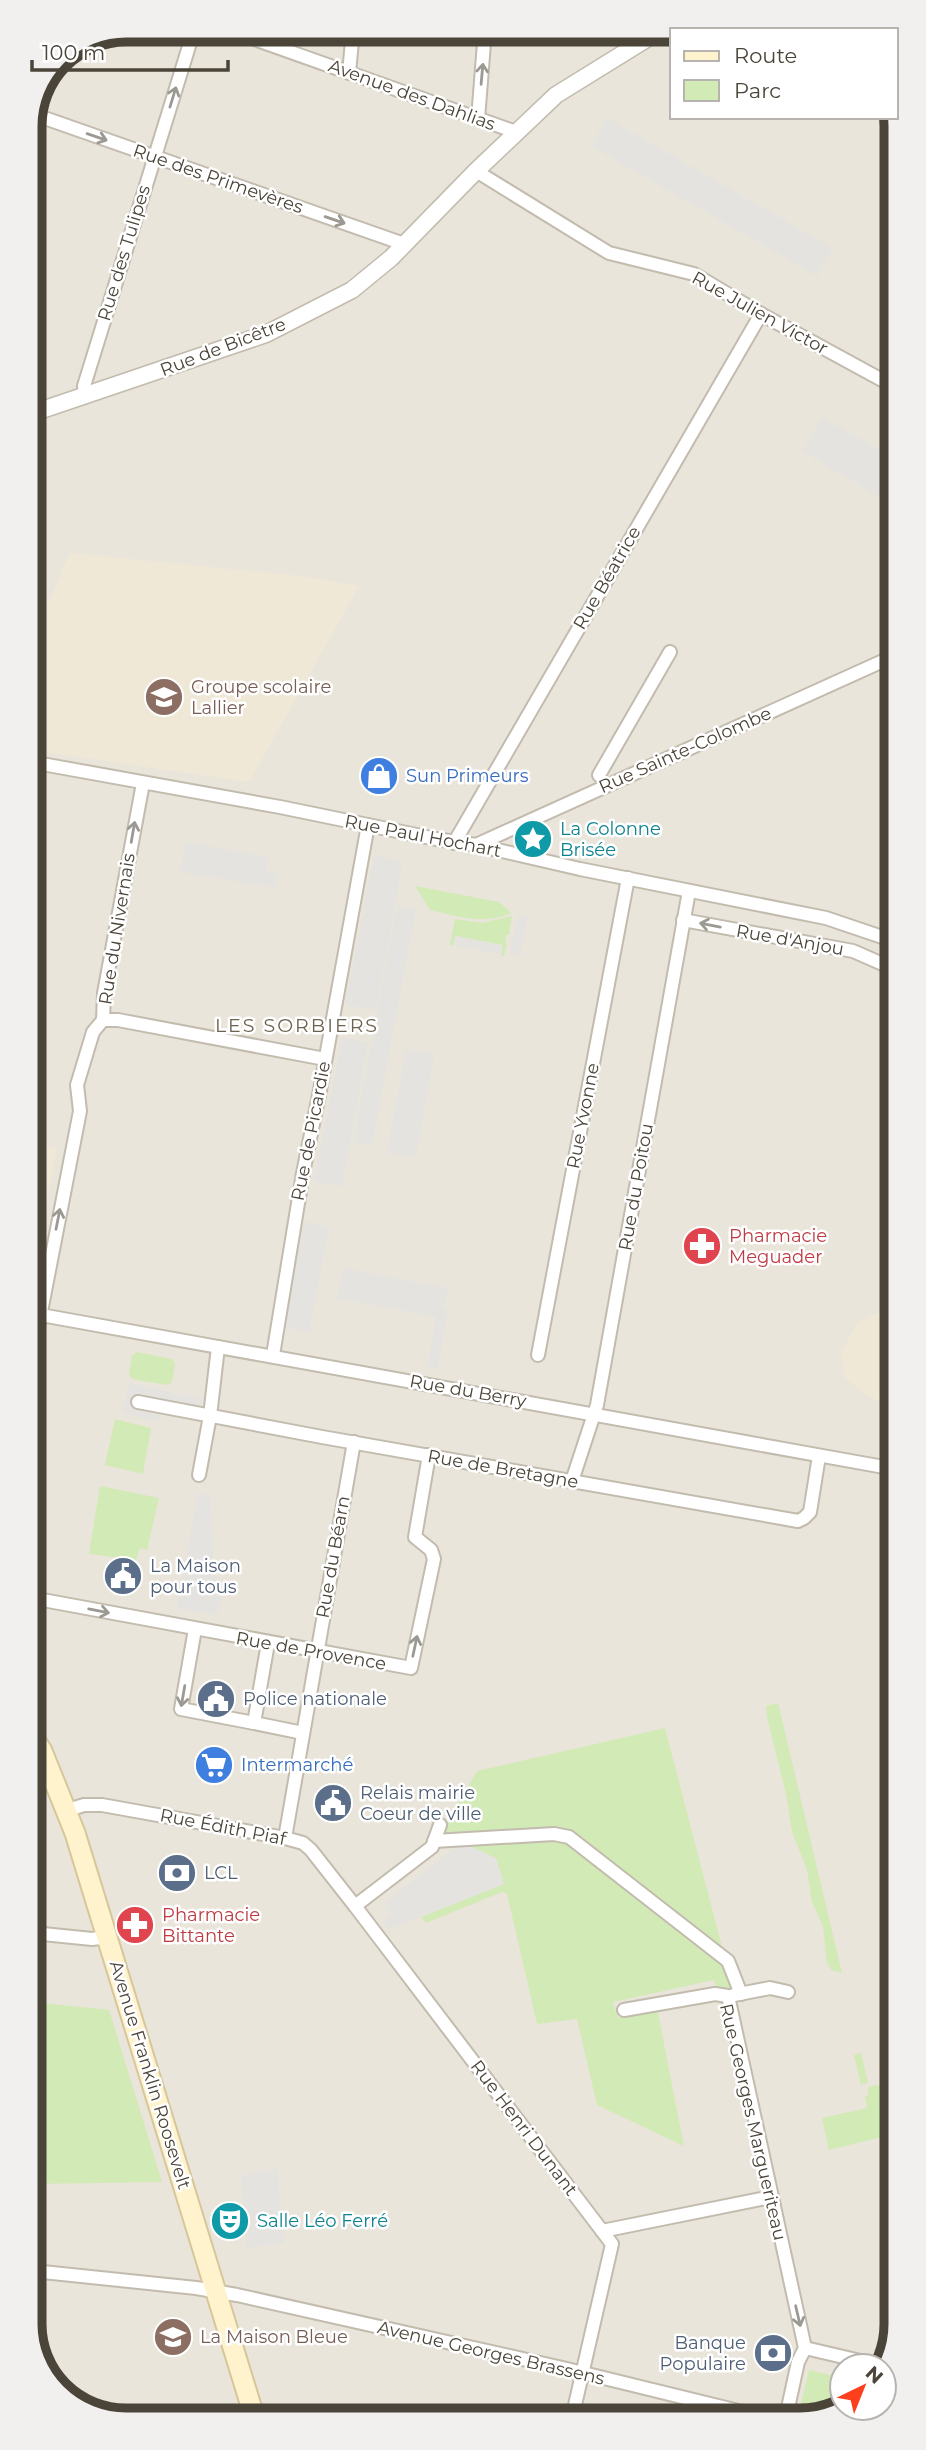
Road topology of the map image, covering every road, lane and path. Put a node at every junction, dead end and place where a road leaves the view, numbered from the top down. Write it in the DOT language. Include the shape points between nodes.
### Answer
graph roads {
  1 [pos="190,42"];
  2 [pos="262,42"];
  3 [pos="352,42"];
  4 [pos="484,42"];
  5 [pos="641,42"];
  6 [pos="349,73"];
  7 [pos="43,117"];
  8 [pos="478,118"];
  9 [pos="516,132"];
  10 [pos="154,156"];
  11 [pos="476,171"];
  12 [pos="404,244"];
  13 [pos="761,314"];
  14 [pos="884,381"];
  15 [pos="85,397"];
  16 [pos="42,410"];
  17 [pos="670,652"];
  18 [pos="884,661"];
  19 [pos="42,764"];
  20 [pos="599,775"];
  21 [pos="143,783"];
  22 [pos="368,825"];
  23 [pos="454,843"];
  24 [pos="476,845"];
  25 [pos="628,878"];
  26 [pos="689,891"];
  27 [pos="683,920"];
  28 [pos="884,938"];
  29 [pos="884,965"];
  30 [pos="103,1020"];
  31 [pos="325,1059"];
  32 [pos="42,1310"];
  33 [pos="42,1315"];
  34 [pos="218,1347"];
  35 [pos="273,1355"];
  36 [pos="538,1355"];
  37 [pos="138,1402"];
  38 [pos="594,1415"];
  39 [pos="210,1416"];
  40 [pos="354,1442"];
  41 [pos="429,1455"];
  42 [pos="819,1455"];
  43 [pos="884,1467"];
  44 [pos="199,1475"];
  45 [pos="572,1481"];
  46 [pos="42,1600"];
  47 [pos="195,1629"];
  48 [pos="268,1643"];
  49 [pos="318,1650"];
  50 [pos="254,1723"];
  51 [pos="303,1733"];
  52 [pos="42,1751"];
  53 [pos="68,1810"];
  54 [pos="440,1825"];
  55 [pos="285,1838"];
  56 [pos="434,1841"];
  57 [pos="355,1906"];
  58 [pos="42,1934"];
  59 [pos="108,1937"];
  60 [pos="788,1992"];
  61 [pos="734,1995"];
  62 [pos="624,2010"];
  63 [pos="771,2197"];
  64 [pos="602,2231"];
  65 [pos="42,2272"];
  66 [pos="218,2292"];
  67 [pos="805,2348"];
  68 [pos="828,2353"];
  69 [pos="582,2373"];
  70 [pos="253,2408"];
  71 [pos="574,2408"];
  72 [pos="726,2408"];
  73 [pos="788,2408"];
  10 -- 1 [label="street, Rue des Tulipes, one-way"];
  2 -- 6 [label="street, Avenue des Dahlias"];
  3 -- 6 [label="street"];
  8 -- 4 [label="street, one-way"];
  5 -- 9 [label="street, Rue de Bicêtre" via="571,84"];
  6 -- 8 [label="street, Avenue des Dahlias"];
  7 -- 10 [label="street, Rue des Primevères, one-way"];
  8 -- 9 [label="street, Avenue des Dahlias"];
  9 -- 11 [label="street, Rue de Bicêtre"];
  10 -- 12 [label="street, Rue des Primevères, one-way"];
  10 -- 15 [label="street, Rue des Tulipes" via="84,386"];
  11 -- 12 [label="street, Rue de Bicêtre"];
  11 -- 13 [label="street, Rue Julien Victor" via="609,253 694,274"];
  12 -- 15 [label="street, Rue de Bicêtre" via="352,290 266,334"];
  13 -- 14 [label="street, Rue Julien Victor"];
  13 -- 23 [label="street, Rue Béatrice"];
  15 -- 16 [label="street, Rue de Bicêtre"];
  17 -- 20 [label="street"];
  18 -- 24 [label="street, Rue Sainte-Colombe"];
  19 -- 21 [label="street, Rue Paul Hochart"];
  21 -- 22 [label="street, Rue Paul Hochart"];
  30 -- 21 [label="street, Rue du Nivernais, one-way" via="104,993"];
  22 -- 23 [label="street, Rue Paul Hochart"];
  22 -- 31 [label="street, Rue de Picardie"];
  23 -- 24 [label="street, Rue Paul Hochart"];
  24 -- 25 [label="street, Rue Paul Hochart"];
  25 -- 26 [label="street, Rue Paul Hochart"];
  25 -- 36 [label="street, Rue Yvonne"];
  26 -- 27 [label="street, Rue du Poitou"];
  26 -- 28 [label="street, Rue Paul Hochart" via="826,918"];
  29 -- 27 [label="street, Rue d'Anjou, one-way" via="853,951"];
  27 -- 38 [label="street, Rue du Poitou"];
  30 -- 31 [label="street"];
  32 -- 30 [label="street, Rue du Nivernais, one-way" via="80,1111 77,1085 93,1032"];
  31 -- 35 [label="street, Rue de Picardie"];
  33 -- 34 [label="street, Rue du Berry"];
  34 -- 35 [label="street, Rue du Berry"];
  34 -- 39 [label="street"];
  35 -- 38 [label="street, Rue du Berry"];
  37 -- 39 [label="street, Rue de Bretagne"];
  38 -- 42 [label="street, Rue du Berry"];
  38 -- 45 [label="street, Rue du Poitou"];
  39 -- 40 [label="street, Rue de Bretagne"];
  39 -- 44 [label="street"];
  40 -- 41 [label="street, Rue de Bretagne"];
  40 -- 49 [label="street, Rue du Béarn"];
  41 -- 45 [label="street, Rue de Bretagne"];
  49 -- 41 [label="street, Rue de Provence, one-way" via="411,1668 434,1559 415,1536"];
  42 -- 43 [label="street, Rue du Berry"];
  42 -- 45 [label="street, Rue de Bretagne" via="810,1512 798,1521"];
  46 -- 47 [label="street, Rue de Provence, one-way"];
  47 -- 48 [label="street, Rue de Provence"];
  47 -- 50 [label="street, one-way" via="181,1709"];
  48 -- 49 [label="street, Rue de Provence"];
  48 -- 50 [label="street"];
  49 -- 51 [label="street, Rue du Béarn"];
  50 -- 51 [label="street"];
  51 -- 55 [label="street, Rue du Béarn"];
  52 -- 53 [label="main road, Avenue Franklin Roosevelt"];
  53 -- 55 [label="street, Rue Édith Piaf" via="102,1805"];
  53 -- 59 [label="main road, Avenue Franklin Roosevelt"];
  54 -- 56 [label="street"];
  55 -- 57 [label="street, Rue Édith Piaf" via="311,1850"];
  56 -- 57 [label="street"];
  56 -- 61 [label="street" via="569,1837 728,1961"];
  57 -- 64 [label="street, Rue Henri Dunant"];
  58 -- 59 [label="street"];
  59 -- 66 [label="main road, Avenue Franklin Roosevelt"];
  60 -- 61 [label="street" via="770,1988"];
  61 -- 62 [label="street, Rue Georges Margueriteau" via="715,1994"];
  61 -- 63 [label="street, Rue Georges Margueriteau"];
  63 -- 64 [label="street"];
  63 -- 67 [label="street, Rue Georges Margueriteau, one-way"];
  64 -- 69 [label="street, Rue Henri Dunant" via="612,2244"];
  65 -- 66 [label="street, Avenue Georges Brassens"];
  66 -- 69 [label="street, Avenue Georges Brassens"];
  66 -- 70 [label="main road, Avenue Franklin Roosevelt"];
  67 -- 68 [label="street"];
  67 -- 73 [label="street"];
  69 -- 71 [label="street"];
  69 -- 72 [label="street, Avenue Georges Brassens"];
}
